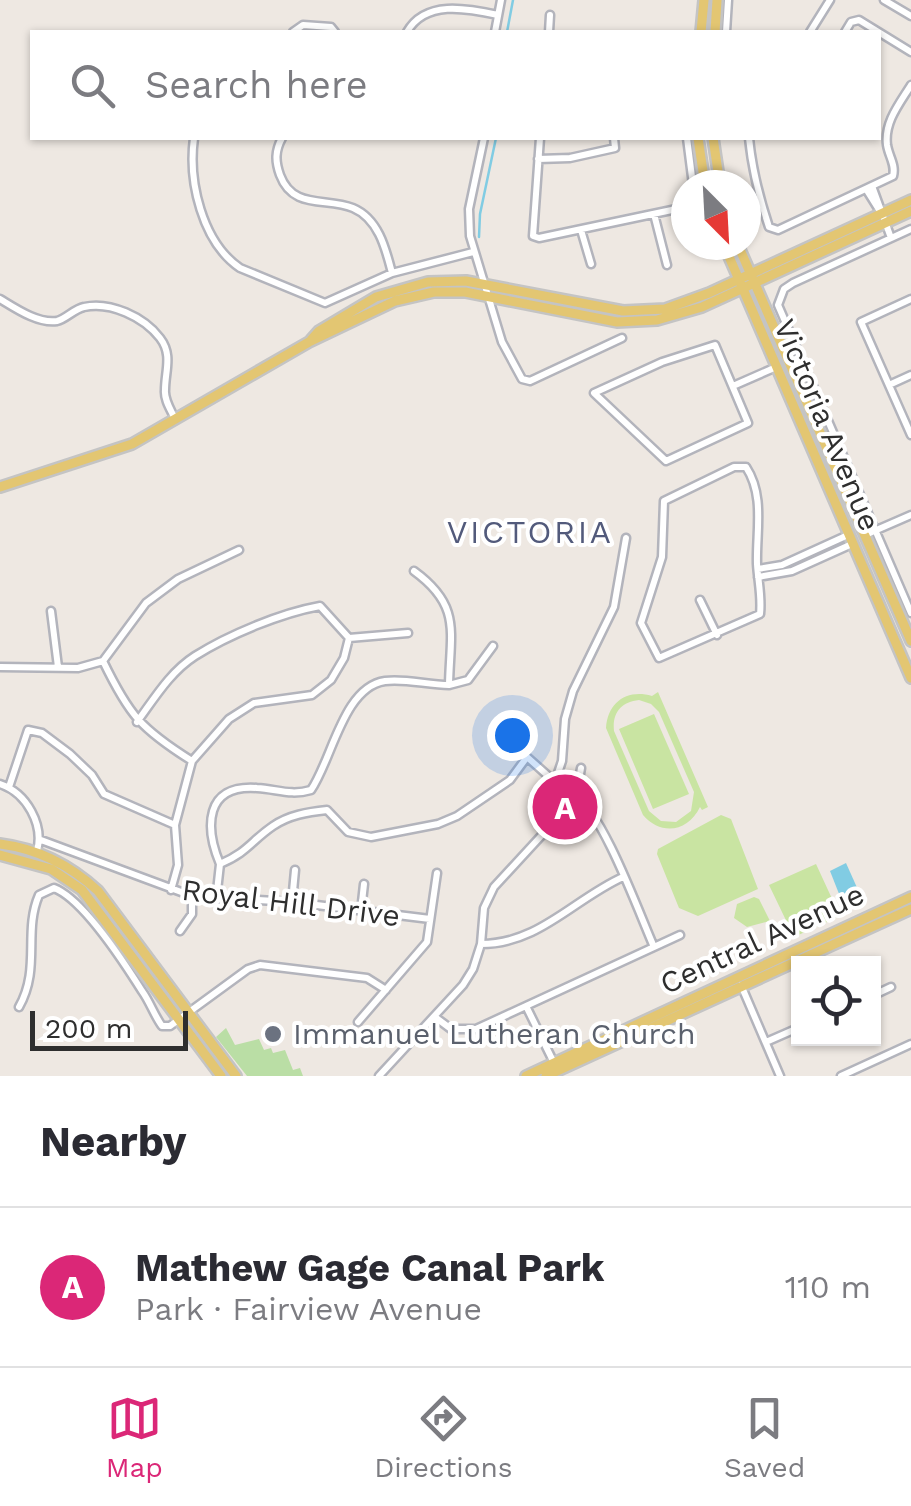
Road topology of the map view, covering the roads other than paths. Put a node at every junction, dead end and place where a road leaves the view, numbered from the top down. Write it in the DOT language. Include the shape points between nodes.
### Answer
graph roads {
  1 [pos="501,0"];
  2 [pos="704,0"];
  3 [pos="718,0"];
  4 [pos="728,0"];
  5 [pos="830,0"];
  6 [pos="884,0"];
  7 [pos="498,15"];
  8 [pos="550,16"];
  9 [pos="911,16"];
  10 [pos="296,30"];
  11 [pos="333,30"];
  12 [pos="408,30"];
  13 [pos="496,30"];
  14 [pos="548,30"];
  15 [pos="701,30"];
  16 [pos="715,30"];
  17 [pos="726,30"];
  18 [pos="815,30"];
  19 [pos="845,30"];
  20 [pos="875,30"];
  21 [pos="881,34"];
  22 [pos="911,52"];
  23 [pos="911,85"];
  24 [pos="881,120"];
  25 [pos="889,124"];
  26 [pos="194,140"];
  27 [pos="281,140"];
  28 [pos="484,140"];
  29 [pos="540,140"];
  30 [pos="614,140"];
  31 [pos="686,140"];
  32 [pos="698,140"];
  33 [pos="713,140"];
  34 [pos="749,140"];
  35 [pos="538,159"];
  36 [pos="691,170"];
  37 [pos="703,170"];
  38 [pos="718,170"];
  39 [pos="870,188"];
  40 [pos="911,200"];
  41 [pos="671,210"];
  42 [pos="911,211"];
  43 [pos="654,214"];
  44 [pos="884,218"];
  45 [pos="911,229"];
  46 [pos="581,230"];
  47 [pos="891,238"];
  48 [pos="473,252"];
  49 [pos="730,260"];
  50 [pos="744,260"];
  51 [pos="592,264"];
  52 [pos="668,266"];
  53 [pos="392,274"];
  54 [pos="752,279"];
  55 [pos="483,284"];
  56 [pos="740,284"];
  57 [pos="490,296"];
  58 [pos="0,298"];
  59 [pos="911,300"];
  60 [pos="622,338"];
  61 [pos="309,342"];
  62 [pos="774,368"];
  63 [pos="911,375"];
  64 [pos="890,385"];
  65 [pos="732,386"];
  66 [pos="176,420"];
  67 [pos="911,435"];
  68 [pos="0,487"];
  69 [pos="911,515"];
  70 [pos="870,533"];
  71 [pos="626,538"];
  72 [pos="850,540"];
  73 [pos="240,550"];
  74 [pos="414,572"];
  75 [pos="758,573"];
  76 [pos="907,593"];
  77 [pos="700,600"];
  78 [pos="51,611"];
  79 [pos="911,614"];
  80 [pos="408,633"];
  81 [pos="717,635"];
  82 [pos="349,638"];
  83 [pos="911,641"];
  84 [pos="493,646"];
  85 [pos="103,661"];
  86 [pos="58,666"];
  87 [pos="0,667"];
  88 [pos="911,678"];
  89 [pos="448,685"];
  90 [pos="137,722"];
  91 [pos="192,761"];
  92 [pos="581,768"];
  93 [pos="4,786"];
  94 [pos="576,798"];
  95 [pos="175,825"];
  96 [pos="41,840"];
  97 [pos="0,844"];
  98 [pos="37,851"];
  99 [pos="0,854"];
  100 [pos="220,864"];
  101 [pos="295,870"];
  102 [pos="437,873"];
  103 [pos="622,876"];
  104 [pos="364,884"];
  105 [pos="76,886"];
  106 [pos="171,890"];
  107 [pos="192,896"];
  108 [pos="911,897"];
  109 [pos="216,900"];
  110 [pos="292,902"];
  111 [pos="911,909"];
  112 [pos="361,910"];
  113 [pos="430,920"];
  114 [pos="180,932"];
  115 [pos="680,935"];
  116 [pos="481,944"];
  117 [pos="654,947"];
  118 [pos="739,982"];
  119 [pos="891,987"];
  120 [pos="386,990"];
  121 [pos="881,991"];
  122 [pos="526,1006"];
  123 [pos="19,1008"];
  124 [pos="183,1016"];
  125 [pos="435,1017"];
  126 [pos="358,1022"];
  127 [pos="791,1031"];
  128 [pos="766,1042"];
  129 [pos="911,1044"];
  130 [pos="556,1067"];
  131 [pos="222,1076"];
  132 [pos="236,1076"];
  133 [pos="379,1076"];
  134 [pos="526,1076"];
  135 [pos="546,1076"];
  136 [pos="780,1076"];
  137 [pos="840,1076"];
  1 -- 7 [label="street"];
  2 -- 15 [label="main road"];
  3 -- 16 [label="main road"];
  4 -- 17 [label="street"];
  5 -- 18 [label="street"];
  6 -- 9 [label="street"];
  7 -- 12 [label="street" via="450,4 425,12"];
  7 -- 13 [label="street"];
  8 -- 14 [label="street"];
  10 -- 11 [label="street"];
  19 -- 20 [label="street" via="859,20"];
  21 -- 22 [label="street"];
  23 -- 25 [label="street"];
  24 -- 25 [label="street"];
  25 -- 39 [label="street" via="895,173"];
  26 -- 53 [label="street" via="195,190 228,260 325,303"];
  27 -- 53 [label="street" via="276,161 284,186 299,198 353,208 370,220"];
  28 -- 48 [label="street" via="470,209"];
  29 -- 35 [label="street"];
  30 -- 35 [label="street" via="615,148"];
  31 -- 36 [label="street"];
  32 -- 37 [label="main road"];
  33 -- 38 [label="main road"];
  34 -- 39 [label="street" via="757,192 773,230"];
  35 -- 46 [label="street" via="534,236"];
  39 -- 44 [label="street"];
  40 -- 44 [label="main road"];
  41 -- 43 [label="street"];
  42 -- 44 [label="main road"];
  43 -- 46 [label="street"];
  43 -- 52 [label="street"];
  44 -- 47 [label="street"];
  44 -- 54 [label="main road"];
  45 -- 47 [label="street"];
  46 -- 51 [label="street"];
  47 -- 70 [label="street" via="793,283 778,305"];
  48 -- 53 [label="street"];
  48 -- 55 [label="street"];
  49 -- 56 [label="main road, Victoria Avenue"];
  50 -- 54 [label="main road, Victoria Avenue"];
  54 -- 56 [label="main road"];
  54 -- 70 [label="main road, Victoria Avenue"];
  55 -- 56 [label="main road" via="643,311"];
  55 -- 57 [label="street"];
  55 -- 61 [label="main road" via="438,281 393,290"];
  56 -- 57 [label="main road" via="688,313 634,322"];
  56 -- 62 [label="main road, Victoria Avenue"];
  57 -- 60 [label="street" via="504,345 526,381"];
  57 -- 61 [label="main road" via="416,295"];
  58 -- 66 [label="street" via="25,314 59,321 84,307 103,306 140,320 167,353 166,397"];
  59 -- 64 [label="street" via="861,322"];
  61 -- 66 [label="main road"];
  62 -- 65 [label="street"];
  62 -- 72 [label="main road, Victoria Avenue"];
  63 -- 64 [label="street"];
  64 -- 67 [label="street"];
  65 -- 65 [label="street" via="715,345 594,392 666,461 746,425"];
  66 -- 68 [label="main road" via="132,444"];
  69 -- 70 [label="street"];
  70 -- 76 [label="street"];
  70 -- 83 [label="main road, Victoria Avenue"];
  71 -- 100 [label="street" via="614,607 573,691 556,782 527,757 510,780 438,824 371,837 348,832 328,810 294,815"];
  72 -- 75 [label="street"];
  72 -- 88 [label="main road, Victoria Avenue"];
  73 -- 85 [label="street" via="178,579 146,603"];
  74 -- 89 [label="street" via="447,605"];
  75 -- 81 [label="street" via="760,614"];
  75 -- 81 [label="street" via="760,518 746,467 734,466 664,500 662,556 641,623 660,658"];
  76 -- 79 [label="street"];
  77 -- 81 [label="street"];
  78 -- 86 [label="street"];
  80 -- 82 [label="street"];
  82 -- 90 [label="street" via="320,606 292,611 194,657"];
  82 -- 91 [label="street" via="331,680 312,695 254,703"];
  84 -- 89 [label="street" via="468,680"];
  85 -- 86 [label="street"];
  85 -- 90 [label="street"];
  86 -- 87 [label="street"];
  89 -- 100 [label="street" via="371,685 356,698 311,790 240,788 223,795 211,824"];
  90 -- 91 [label="street"];
  91 -- 95 [label="street"];
  92 -- 94 [label="street"];
  93 -- 95 [label="street" via="28,730 42,732 104,794"];
  93 -- 96 [label="street" via="31,810"];
  94 -- 103 [label="street" via="599,821"];
  94 -- 116 [label="street" via="494,887 484,908"];
  95 -- 106 [label="street" via="178,864"];
  96 -- 98 [label="street"];
  96 -- 106 [label="street, Royal Hill Drive"];
  97 -- 98 [label="main road"];
  98 -- 99 [label="main road"];
  98 -- 105 [label="main road"];
  98 -- 124 [label="main road" via="98,891"];
  99 -- 105 [label="main road" via="51,869"];
  100 -- 109 [label="street"];
  101 -- 110 [label="street"];
  102 -- 113 [label="street"];
  103 -- 116 [label="street" via="520,939"];
  103 -- 117 [label="street"];
  104 -- 112 [label="street"];
  105 -- 124 [label="main road"];
  106 -- 107 [label="street, Royal Hill Drive"];
  107 -- 109 [label="street, Royal Hill Drive"];
  107 -- 114 [label="street" via="192,914"];
  108 -- 118 [label="main road, Central Avenue"];
  109 -- 110 [label="street, Royal Hill Drive"];
  110 -- 112 [label="street, Royal Hill Drive"];
  111 -- 118 [label="main road, Central Avenue"];
  112 -- 113 [label="street, Royal Hill Drive"];
  113 -- 120 [label="street" via="422,951"];
  115 -- 117 [label="street"];
  116 -- 125 [label="street" via="463,986"];
  117 -- 122 [label="street"];
  118 -- 128 [label="street"];
  118 -- 130 [label="main road, Central Avenue"];
  119 -- 121 [label="street"];
  120 -- 124 [label="street" via="367,978 260,964"];
  120 -- 126 [label="street"];
  122 -- 125 [label="street" via="463,1031"];
  122 -- 130 [label="street"];
  123 -- 124 [label="street" via="33,957 34,907 54,888 88,918 159,1023 165,1027"];
  124 -- 131 [label="main road"];
  124 -- 132 [label="main road"];
  125 -- 133 [label="street"];
  127 -- 128 [label="street"];
  128 -- 136 [label="street"];
  129 -- 137 [label="street"];
  130 -- 134 [label="main road, Central Avenue"];
  130 -- 135 [label="main road, Central Avenue"];
}
